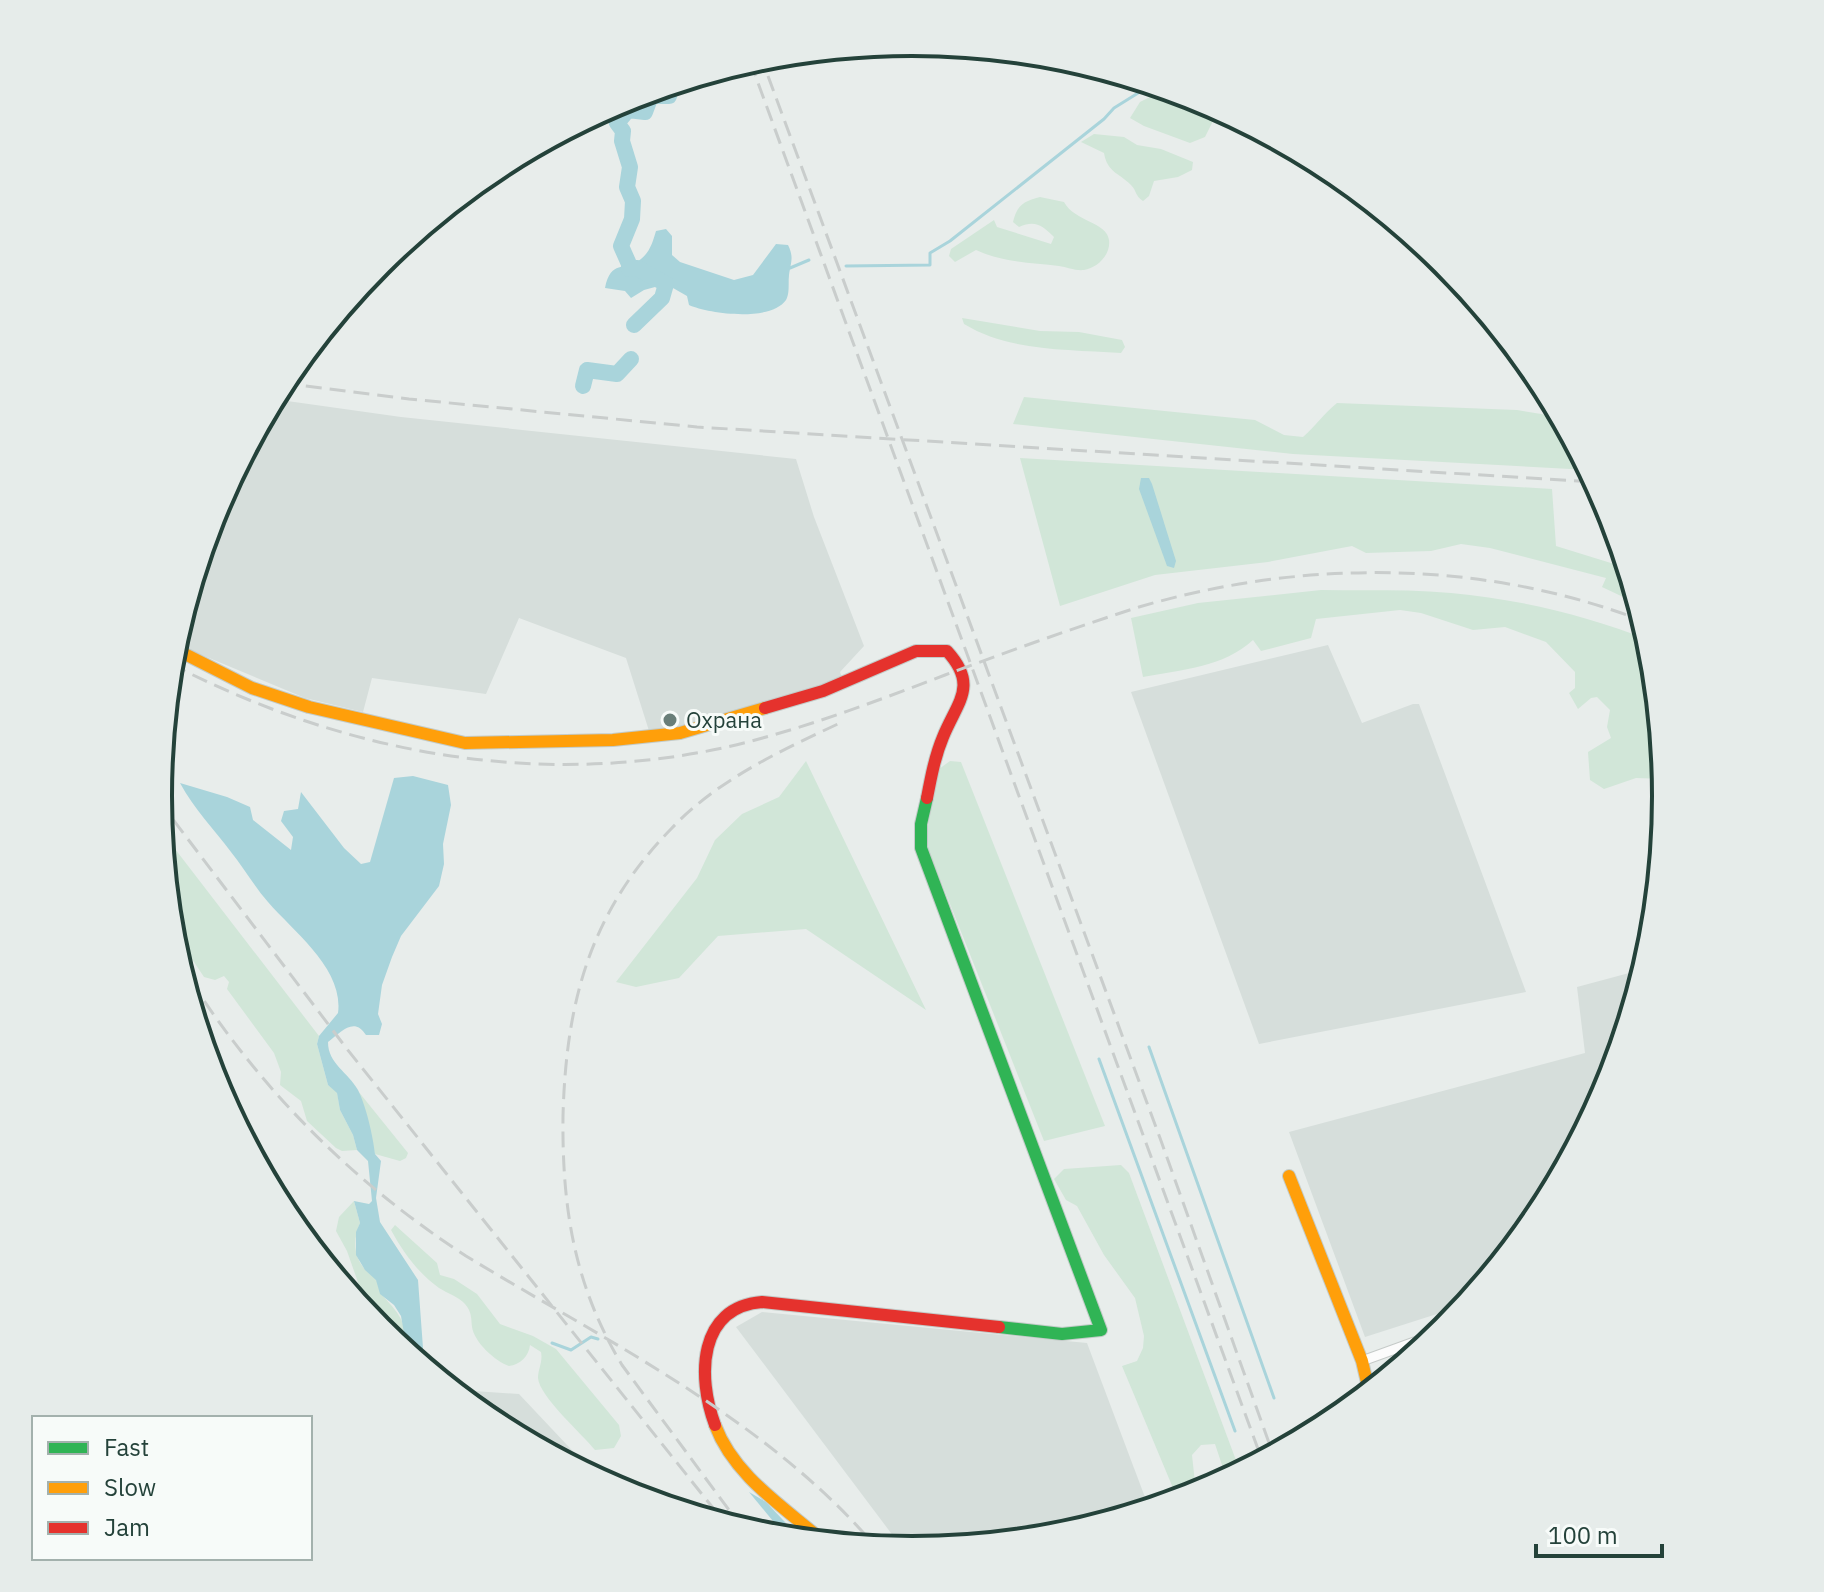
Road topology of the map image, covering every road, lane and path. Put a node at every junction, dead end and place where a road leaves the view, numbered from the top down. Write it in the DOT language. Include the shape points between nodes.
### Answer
graph roads {
  1 [pos="186,654"];
  2 [pos="1289,1176"];
  3 [pos="1408,1344"];
  4 [pos="1362,1361"];
  5 [pos="1366,1379"];
  6 [pos="809,1529"];
  1 -- 6 [label="street" via="252,688 309,707 436,738 506,744 680,733 823,691 916,651 941,649 955,657 964,681 963,697 934,764 921,848 1101,1330 1062,1334 762,1302 726,1312 709,1341 705,1368 707,1398 720,1440 740,1470"];
  2 -- 4 [label="street"];
  3 -- 4 [label="street"];
  4 -- 5 [label="street"];
}
